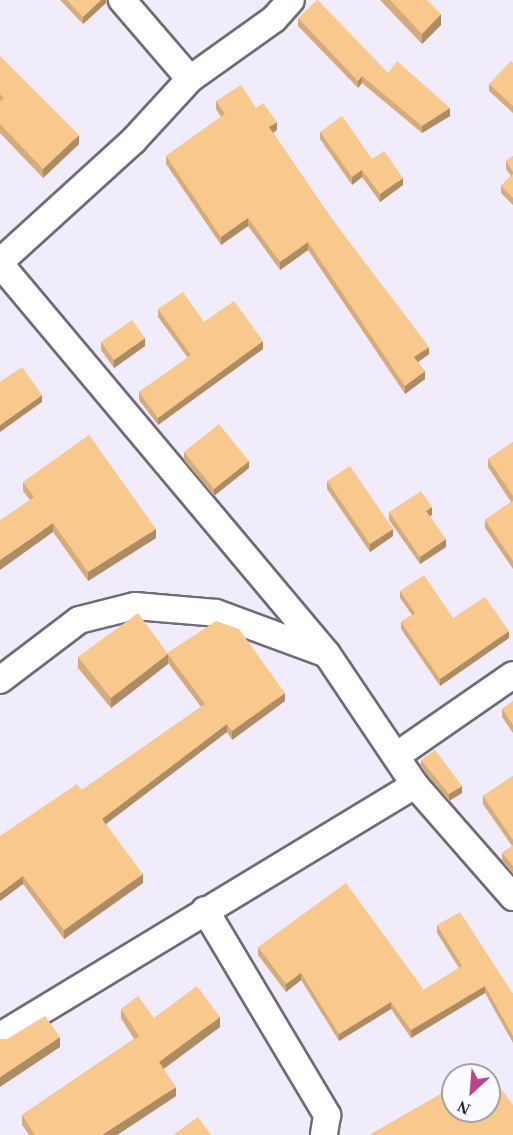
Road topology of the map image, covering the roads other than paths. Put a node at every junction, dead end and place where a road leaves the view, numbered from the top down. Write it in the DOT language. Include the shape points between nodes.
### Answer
graph roads {
  1 [pos="122,0"];
  2 [pos="291,0"];
  3 [pos="190,79"];
  4 [pos="0,263"];
  5 [pos="327,654"];
  6 [pos="513,675"];
  7 [pos="0,680"];
  8 [pos="396,756"];
  9 [pos="414,785"];
  10 [pos="513,897"];
  11 [pos="205,910"];
  12 [pos="0,1036"];
  13 [pos="324,1135"];
  1 -- 3 [label="street"];
  2 -- 3 [label="street" via="274,19"];
  3 -- 4 [label="street" via="133,141"];
  4 -- 5 [label="street"];
  5 -- 7 [label="street" via="216,613 135,606 78,620"];
  5 -- 8 [label="street"];
  6 -- 8 [label="street"];
  8 -- 9 [label="street"];
  9 -- 10 [label="street"];
  9 -- 11 [label="street"];
  11 -- 12 [label="street"];
  11 -- 13 [label="street" via="327,1115"];
}
